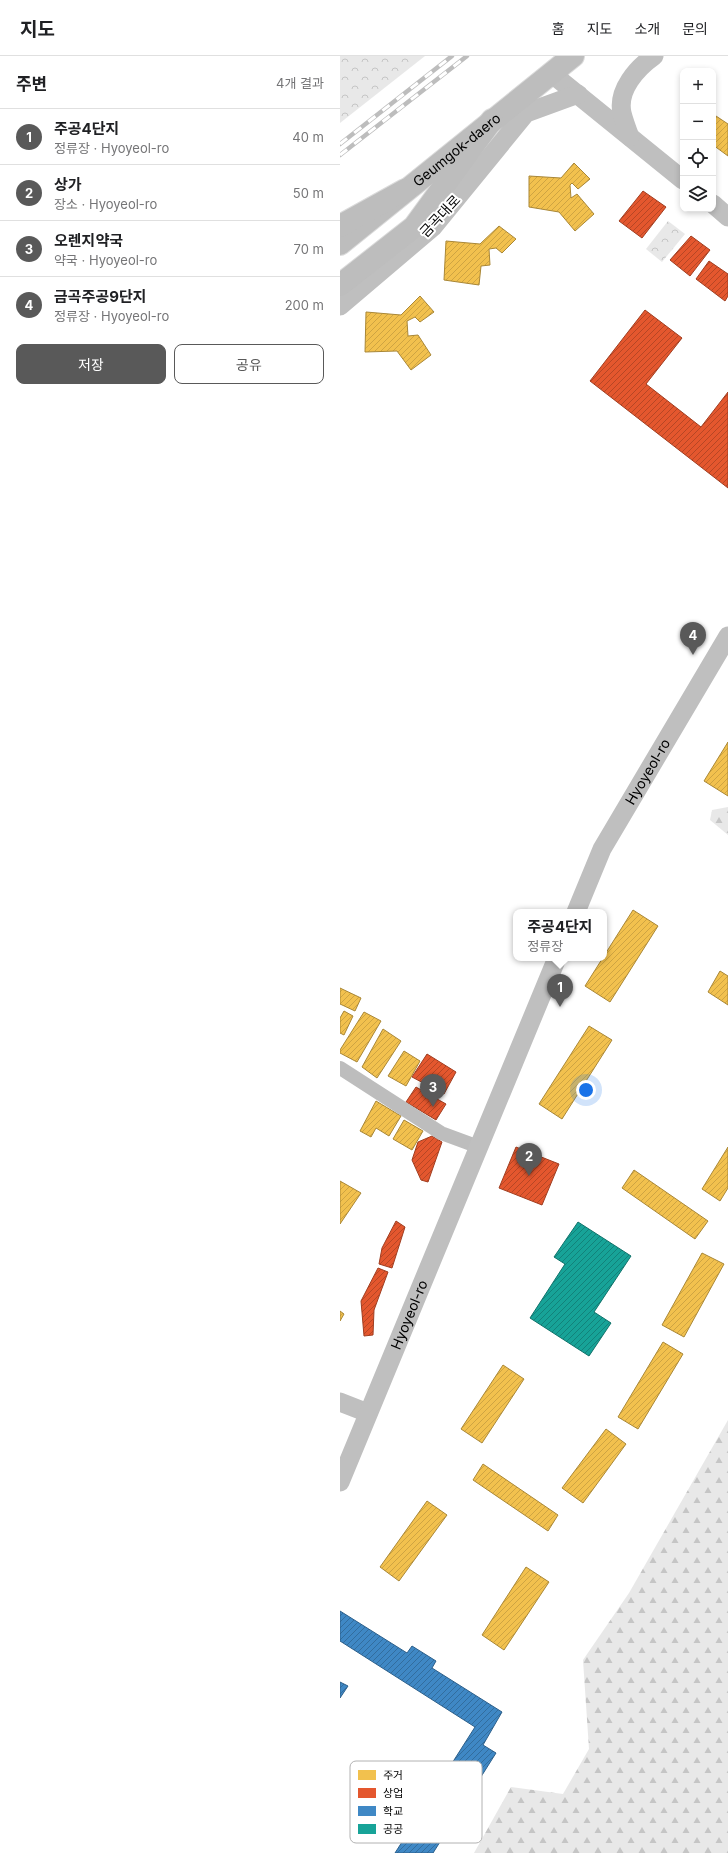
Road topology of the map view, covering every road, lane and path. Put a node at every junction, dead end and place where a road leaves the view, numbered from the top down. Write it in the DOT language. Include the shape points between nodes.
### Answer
graph roads {
  1 [pos="573,56"];
  2 [pos="654,56"];
  3 [pos="545,78"];
  4 [pos="578,94"];
  5 [pos="526,112"];
  6 [pos="492,120"];
  7 [pos="630,137"];
  8 [pos="680,178"];
  9 [pos="405,190"];
  10 [pos="716,207"];
  11 [pos="728,217"];
  12 [pos="340,226"];
  13 [pos="340,244"];
  14 [pos="340,285"];
  15 [pos="340,306"];
  16 [pos="728,636"];
  17 [pos="577,909"];
  18 [pos="556,961"];
  19 [pos="340,1068"];
  20 [pos="479,1147"];
  21 [pos="340,1402"];
  22 [pos="368,1413"];
  23 [pos="340,1482"];
  1 -- 3 [label="main road, Geumgok-daero"];
  2 -- 7 [label="main road" via="641,66 625,90 621,111"];
  3 -- 4 [label="main road"];
  3 -- 5 [label="main road, 금곡대로"];
  3 -- 6 [label="main road, Geumgok-daero"];
  4 -- 5 [label="main road"];
  4 -- 7 [label="main road"];
  5 -- 15 [label="main road, 금곡대로" via="433,227"];
  6 -- 9 [label="main road, Geumgok-daero"];
  6 -- 14 [label="main road" via="414,227"];
  7 -- 8 [label="main road"];
  9 -- 12 [label="main road"];
  9 -- 13 [label="main road, Geumgok-daero"];
  10 -- 11 [label="main road"];
  16 -- 17 [label="main road, Hyoyeol-ro" via="602,849"];
  18 -- 20 [label="main road, Hyoyeol-ro"];
  19 -- 20 [label="street" via="441,1133"];
  20 -- 22 [label="main road, Hyoyeol-ro"];
  21 -- 22 [label="main road"];
  22 -- 23 [label="main road, Hyoyeol-ro"];
}
